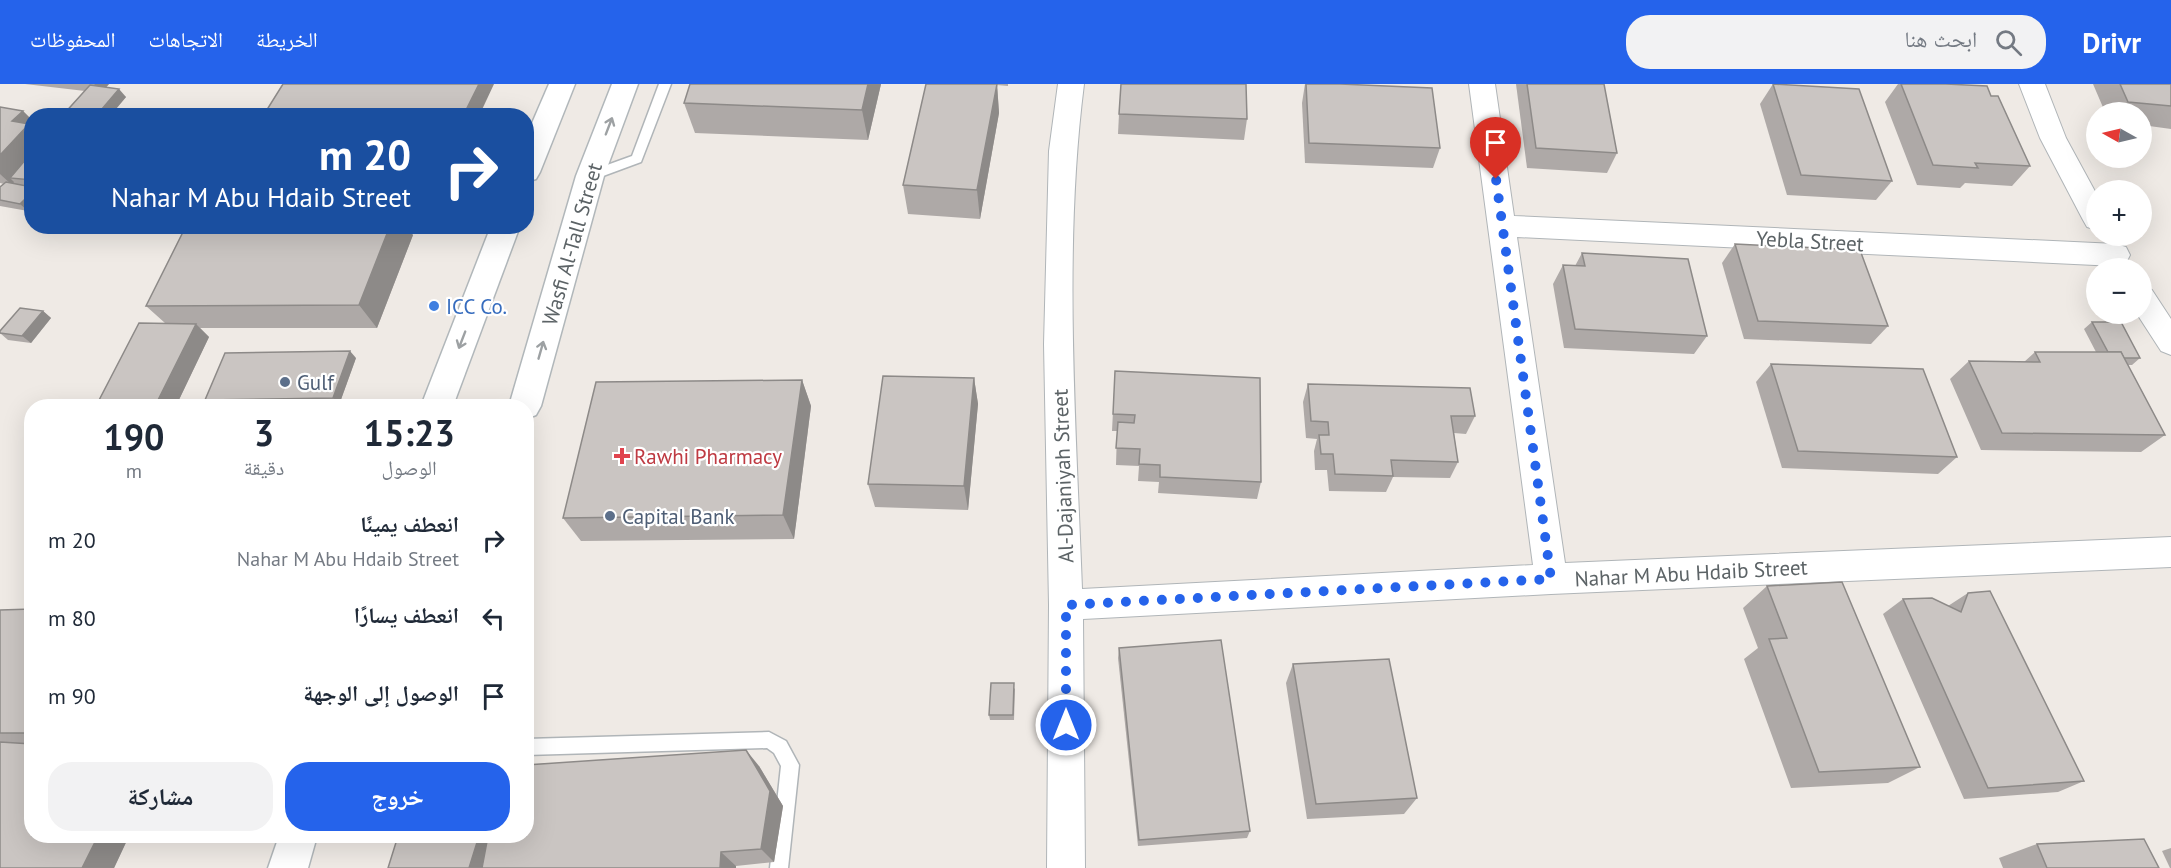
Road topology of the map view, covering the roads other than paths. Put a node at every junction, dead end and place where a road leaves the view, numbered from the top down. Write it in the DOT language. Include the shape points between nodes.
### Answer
graph roads {
  1 [pos="562,84"];
  2 [pos="625,84"];
  3 [pos="665,84"];
  4 [pos="1071,84"];
  5 [pos="1482,84"];
  6 [pos="2032,84"];
  7 [pos="534,152"];
  8 [pos="590,176"];
  9 [pos="2086,199"];
  10 [pos="1503,226"];
  11 [pos="503,234"];
  12 [pos="2115,253"];
  13 [pos="2152,314"];
  14 [pos="2171,343"];
  15 [pos="440,399"];
  16 [pos="527,399"];
  17 [pos="2171,552"];
  18 [pos="1551,579"];
  19 [pos="1066,605"];
  20 [pos="534,747"];
  21 [pos="296,843"];
  22 [pos="288,868"];
  23 [pos="779,868"];
  24 [pos="1066,868"];
  1 -- 7 [label="main road"];
  8 -- 2 [label="main road, Wasfi Al-Tall Street, one-way"];
  3 -- 8 [label="lane" via="638,159"];
  4 -- 19 [label="street, Al-Dajaniyah Street" via="1062,151 1059,344"];
  5 -- 10 [label="street"];
  6 -- 9 [label="street" via="2054,138"];
  16 -- 8 [label="main road, Wasfi Al-Tall Street, one-way"];
  10 -- 12 [label="street, Yebla Street"];
  10 -- 18 [label="street"];
  11 -- 15 [label="main road, one-way"];
  13 -- 14 [label="street"];
  17 -- 18 [label="street, Nahar M Abu Hdaib Street"];
  18 -- 19 [label="street, Nahar M Abu Hdaib Street"];
  19 -- 24 [label="street, Al-Dajaniyah Street"];
  20 -- 23 [label="lane" via="769,740 780,747 790,765"];
  21 -- 22 [label="main road"];
}
